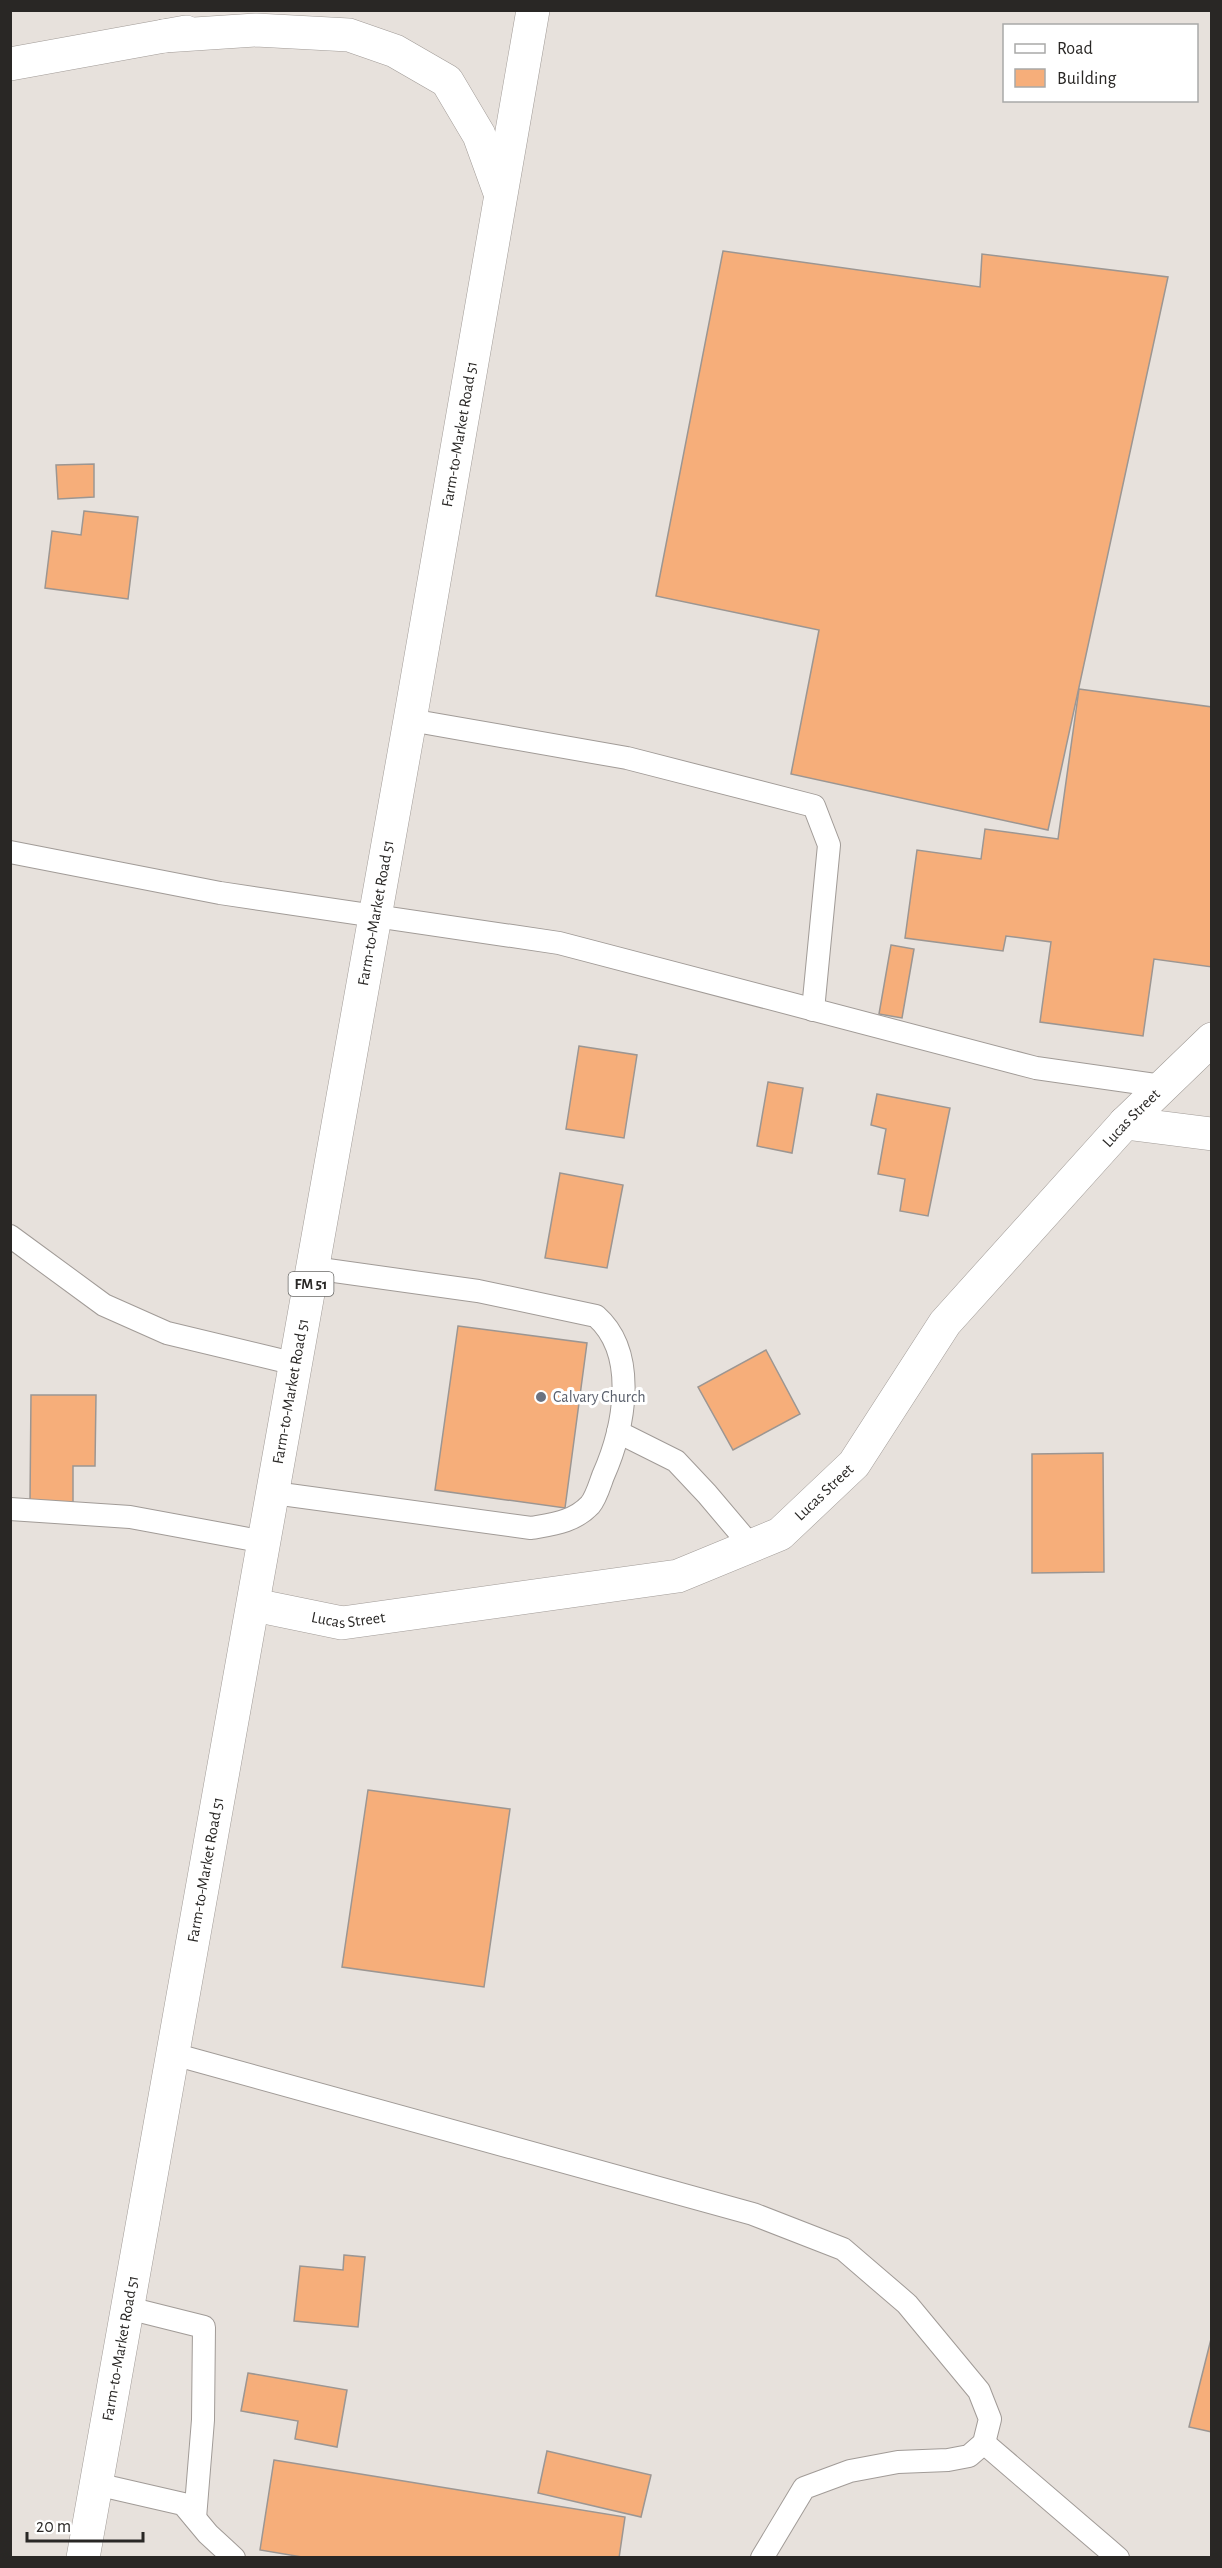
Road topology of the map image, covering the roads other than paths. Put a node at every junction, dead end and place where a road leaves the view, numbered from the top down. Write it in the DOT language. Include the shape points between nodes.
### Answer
graph roads {
  1 [pos="302,10"];
  2 [pos="533,10"];
  3 [pos="164,36"];
  4 [pos="10,64"];
  5 [pos="501,197"];
  6 [pos="410,720"];
  7 [pos="10,852"];
  8 [pos="376,915"];
  9 [pos="813,1010"];
  10 [pos="1212,1039"];
  11 [pos="1162,1086"];
  12 [pos="1125,1123"];
  13 [pos="1212,1134"];
  14 [pos="10,1236"];
  15 [pos="314,1268"];
  16 [pos="296,1364"];
  17 [pos="618,1432"];
  18 [pos="274,1493"];
  19 [pos="10,1509"];
  20 [pos="265,1542"];
  21 [pos="751,1546"];
  22 [pos="254,1605"];
  23 [pos="173,2054"];
  24 [pos="128,2308"];
  25 [pos="984,2443"];
  26 [pos="96,2484"];
  27 [pos="195,2518"];
  28 [pos="83,2558"];
  29 [pos="234,2558"];
  30 [pos="762,2558"];
  31 [pos="1118,2558"];
  1 -- 3 [label="main road"];
  2 -- 5 [label="main road, Farm-to-Market Road 51 / FM 51"];
  3 -- 4 [label="main road"];
  3 -- 5 [label="main road" via="256,30 349,35 396,51 447,81 479,135"];
  5 -- 6 [label="main road, Farm-to-Market Road 51 / FM 51"];
  6 -- 8 [label="main road, Farm-to-Market Road 51 / FM 51"];
  6 -- 9 [label="lane" via="627,758 814,806 830,845"];
  7 -- 8 [label="lane" via="220,892"];
  8 -- 9 [label="lane" via="560,943"];
  8 -- 15 [label="main road, Farm-to-Market Road 51 / FM 51"];
  9 -- 11 [label="lane" via="1036,1068"];
  10 -- 11 [label="main road, Lucas Street"];
  11 -- 12 [label="main road, Lucas Street"];
  12 -- 13 [label="main road"];
  12 -- 21 [label="main road, Lucas Street" via="945,1323 854,1464 780,1534"];
  14 -- 16 [label="lane" via="104,1305 167,1333"];
  15 -- 16 [label="main road, Farm-to-Market Road 51 / FM 51"];
  15 -- 17 [label="lane" via="478,1291 596,1317 609,1328 620,1353 623,1401"];
  16 -- 18 [label="main road, Farm-to-Market Road 51 / FM 51"];
  17 -- 18 [label="lane" via="616,1447 591,1504 565,1522 531,1528"];
  17 -- 21 [label="lane" via="676,1461"];
  18 -- 20 [label="main road, Farm-to-Market Road 51 / FM 51"];
  19 -- 20 [label="lane" via="130,1516"];
  20 -- 22 [label="main road, Farm-to-Market Road 51 / FM 51"];
  21 -- 22 [label="main road, Lucas Street" via="678,1576 342,1623"];
  22 -- 23 [label="main road, Farm-to-Market Road 51 / FM 51"];
  23 -- 24 [label="main road, Farm-to-Market Road 51 / FM 51"];
  23 -- 25 [label="lane" via="753,2214 843,2249 907,2304 979,2391 990,2419"];
  24 -- 26 [label="main road, Farm-to-Market Road 51 / FM 51"];
  24 -- 27 [label="lane" via="204,2327 203,2420"];
  25 -- 30 [label="lane" via="969,2456 860,2469 804,2488"];
  25 -- 31 [label="lane"];
  26 -- 27 [label="lane" via="183,2504"];
  26 -- 28 [label="main road, Farm-to-Market Road 51 / FM 51"];
  27 -- 29 [label="lane"];
}
